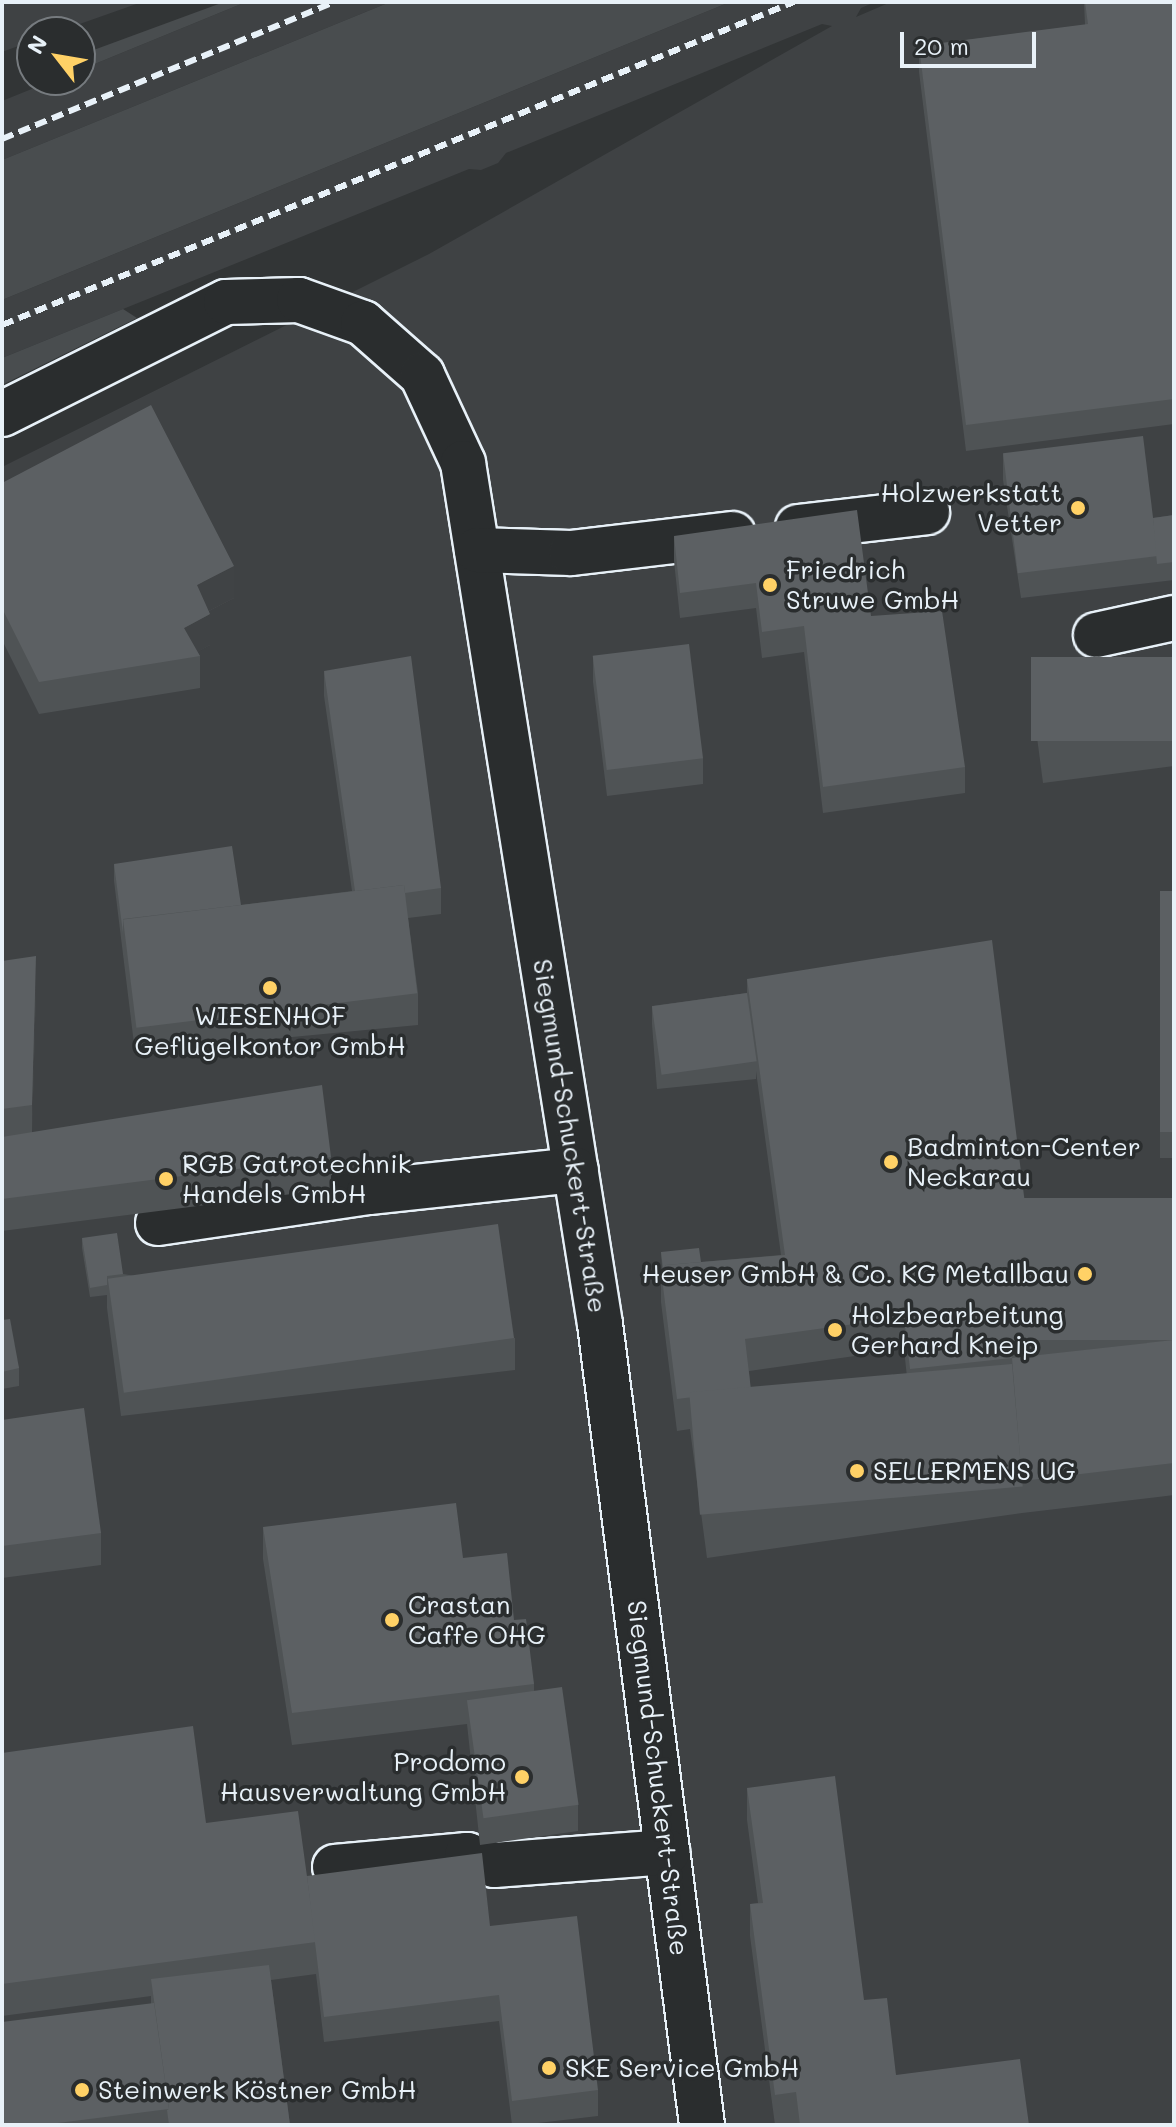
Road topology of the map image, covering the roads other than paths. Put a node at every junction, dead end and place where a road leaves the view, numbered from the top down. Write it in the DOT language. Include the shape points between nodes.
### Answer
graph roads {
  1 [pos="2,414"];
  2 [pos="927,512"];
  3 [pos="477,550"];
  4 [pos="1174,618"];
  5 [pos="1096,635"];
  6 [pos="576,1170"];
  7 [pos="158,1223"];
  8 [pos="668,1852"];
  9 [pos="335,1867"];
  10 [pos="702,2125"];
  1 -- 3 [label="street, Siegmund-Schuckert-Straße" via="226,302 299,300 363,323 422,375 463,463"];
  2 -- 3 [label="street" via="571,553"];
  3 -- 6 [label="street, Siegmund-Schuckert-Straße"];
  4 -- 5 [label="street"];
  6 -- 7 [label="street" via="369,1192"];
  6 -- 8 [label="street, Siegmund-Schuckert-Straße"];
  8 -- 9 [label="street" via="494,1865 467,1855"];
  8 -- 10 [label="street, Siegmund-Schuckert-Straße"];
}
